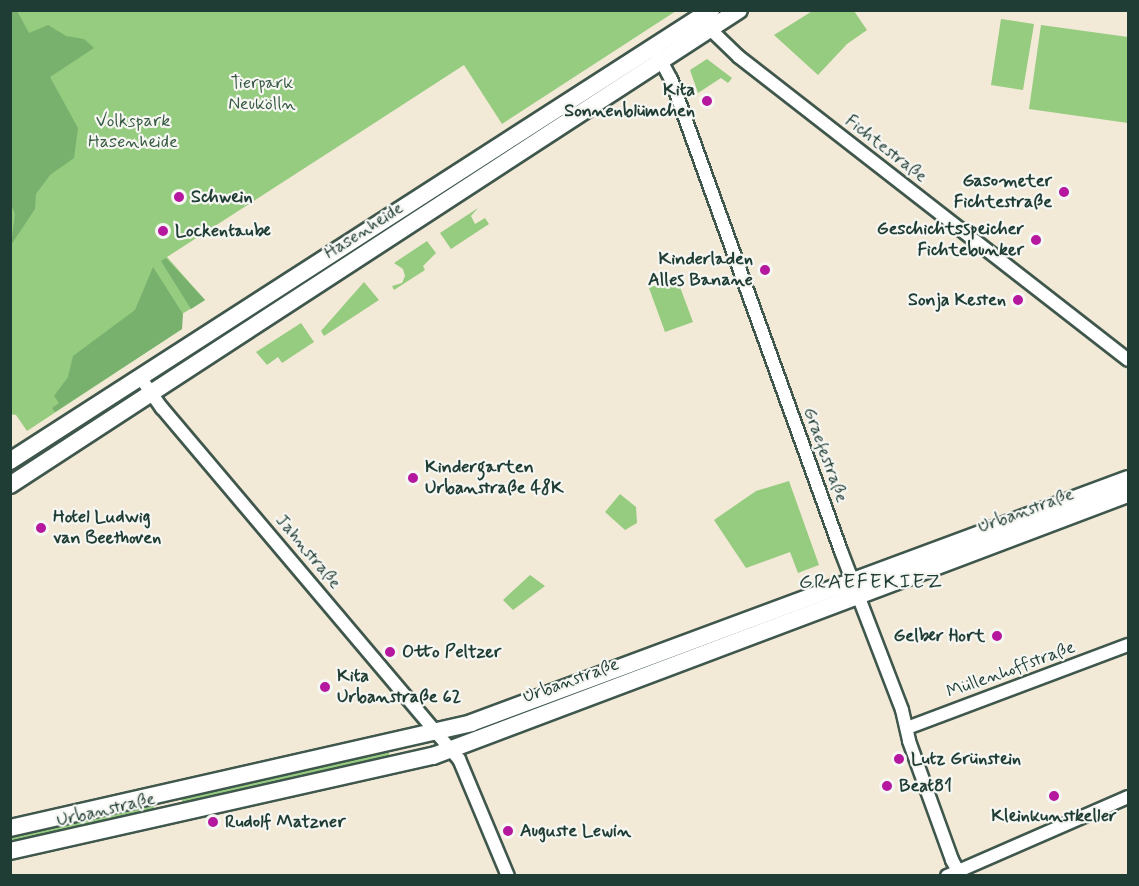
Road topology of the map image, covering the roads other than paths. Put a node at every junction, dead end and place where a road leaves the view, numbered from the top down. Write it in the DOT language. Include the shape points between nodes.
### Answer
graph roads {
  1 [pos="711,10"];
  2 [pos="739,10"];
  3 [pos="710,29"];
  4 [pos="657,54"];
  5 [pos="603,78"];
  6 [pos="613,93"];
  7 [pos="1128,360"];
  8 [pos="140,378"];
  9 [pos="150,392"];
  10 [pos="102,403"];
  11 [pos="111,417"];
  12 [pos="10,461"];
  13 [pos="1128,479"];
  14 [pos="10,485"];
  15 [pos="1128,494"];
  16 [pos="856,588"];
  17 [pos="1128,645"];
  18 [pos="907,728"];
  19 [pos="438,733"];
  20 [pos="395,743"];
  21 [pos="450,748"];
  22 [pos="399,764"];
  23 [pos="161,795"];
  24 [pos="1128,796"];
  25 [pos="166,816"];
  26 [pos="10,828"];
  27 [pos="10,851"];
  28 [pos="955,874"];
  29 [pos="508,876"];
  1 -- 4 [label="main road, Hasenheide"];
  2 -- 3 [label="main road, Hasenheide"];
  3 -- 4 [label="main road, Hasenheide"];
  3 -- 7 [label="street, Fichtestraße" via="739,57"];
  4 -- 5 [label="main road, Hasenheide"];
  4 -- 6 [label="main road, Hasenheide"];
  4 -- 16 [label="street, Graefestraße"];
  5 -- 6 [label="main road"];
  5 -- 8 [label="main road, Hasenheide"];
  6 -- 9 [label="main road, Hasenheide"];
  8 -- 9 [label="street, Jahnstraße"];
  8 -- 10 [label="main road, Hasenheide"];
  9 -- 11 [label="main road, Hasenheide"];
  9 -- 19 [label="street, Jahnstraße"];
  10 -- 11 [label="main road"];
  10 -- 12 [label="main road, Hasenheide"];
  11 -- 14 [label="main road, Hasenheide"];
  13 -- 16 [label="main road, Urbanstraße"];
  15 -- 16 [label="main road, Urbanstraße"];
  16 -- 18 [label="street, Graefestraße"];
  16 -- 19 [label="main road, Urbanstraße"];
  16 -- 21 [label="main road, Urbanstraße"];
  17 -- 18 [label="street, Müllenhoffstraße"];
  18 -- 28 [label="street, Graefestraße"];
  19 -- 20 [label="main road, Urbanstraße"];
  19 -- 21 [label="street, Jahnstraße"];
  20 -- 22 [label="main road"];
  20 -- 23 [label="main road, Urbanstraße"];
  21 -- 22 [label="main road, Urbanstraße"];
  21 -- 29 [label="street, Jahnstraße" via="463,766"];
  22 -- 25 [label="main road, Urbanstraße"];
  23 -- 25 [label="main road"];
  23 -- 26 [label="main road, Urbanstraße"];
  24 -- 28 [label="street"];
  25 -- 27 [label="main road, Urbanstraße"];
}
